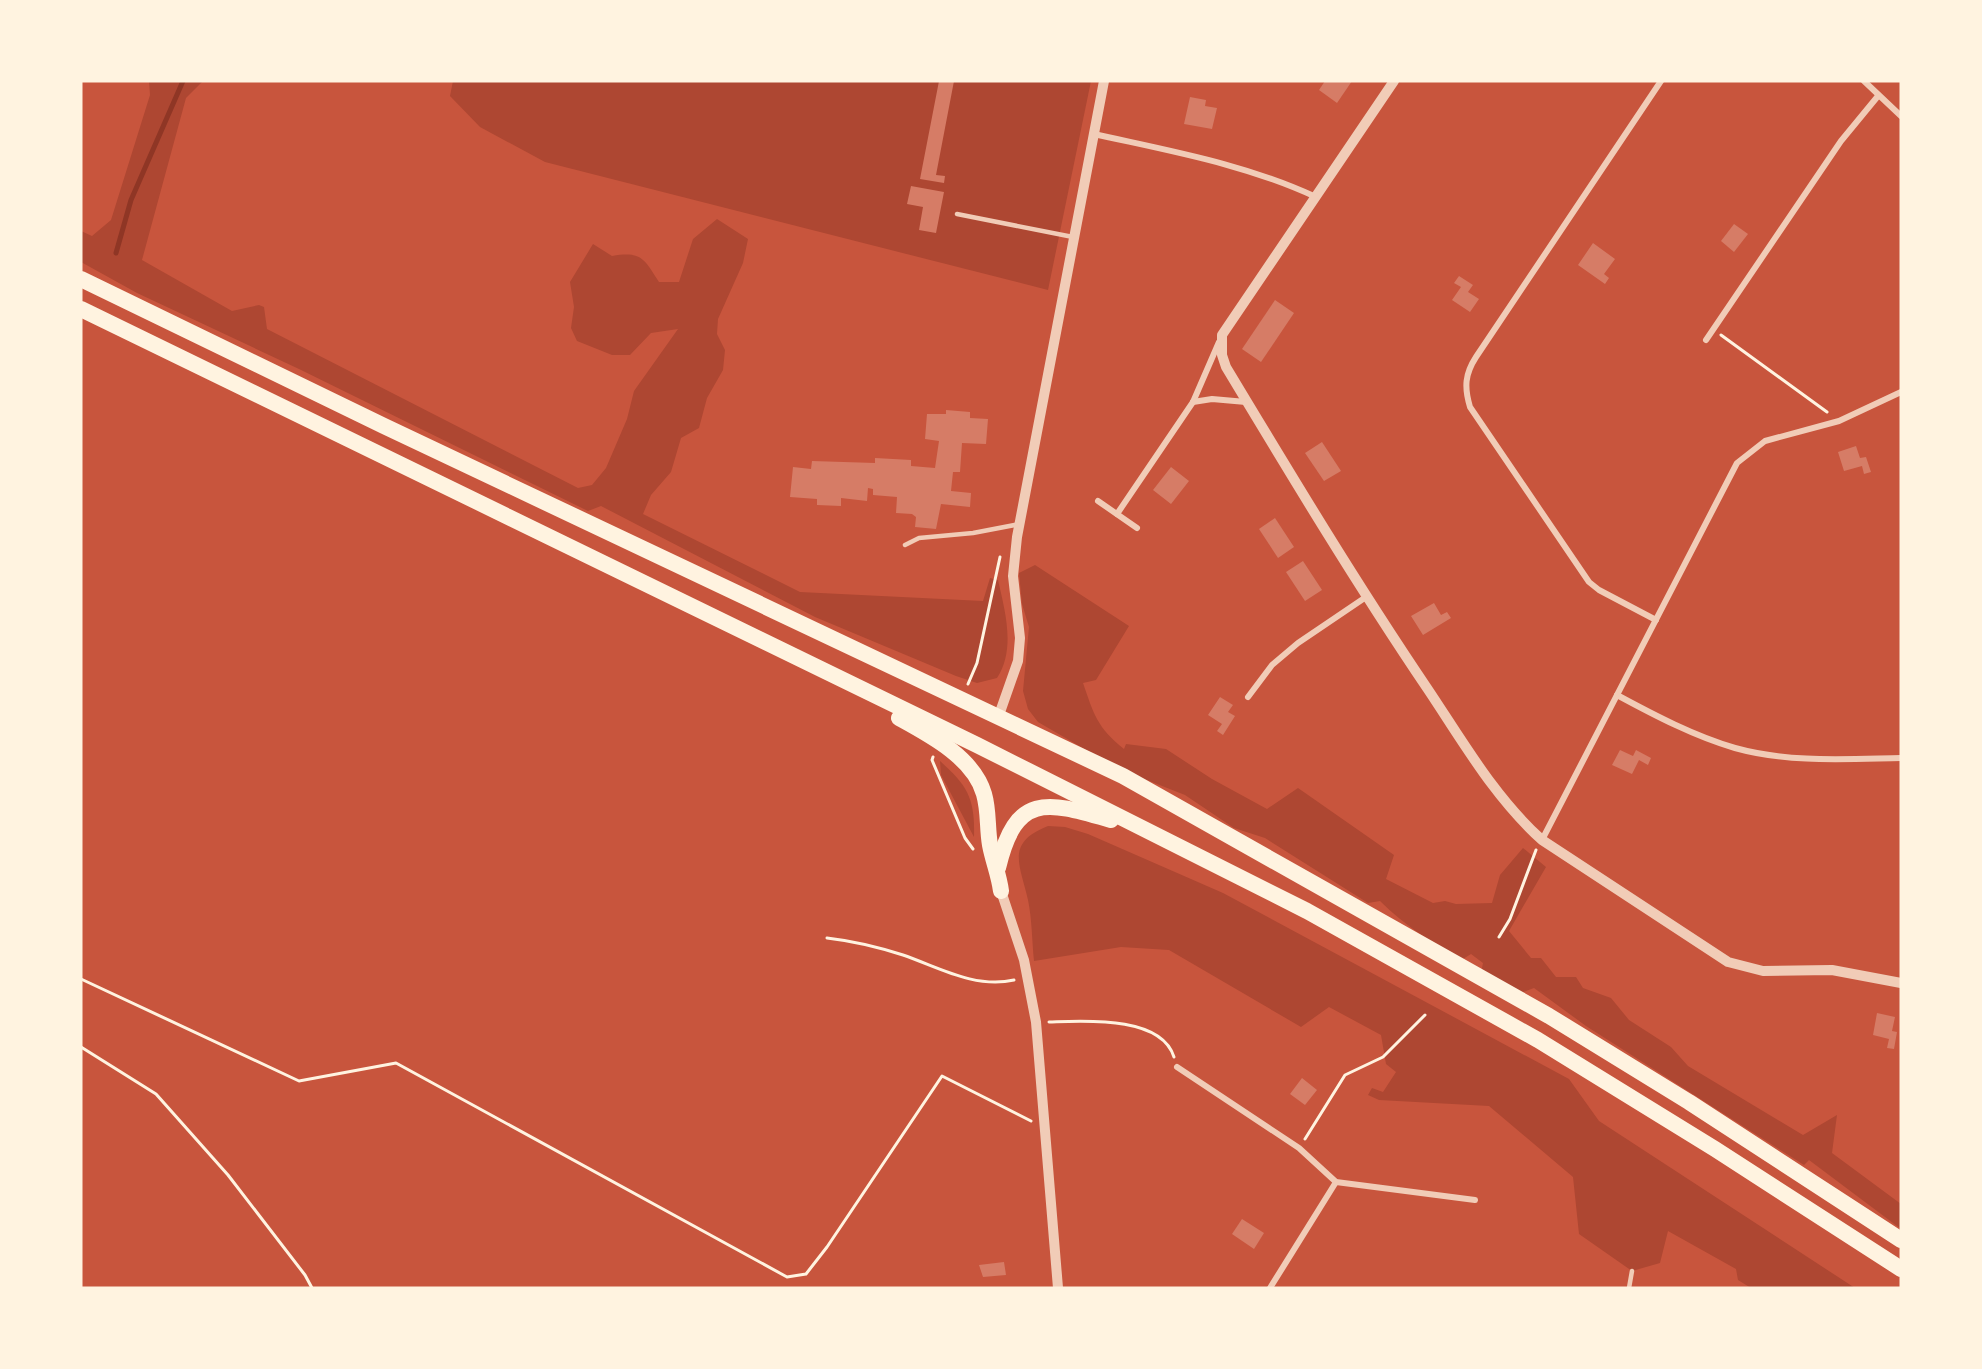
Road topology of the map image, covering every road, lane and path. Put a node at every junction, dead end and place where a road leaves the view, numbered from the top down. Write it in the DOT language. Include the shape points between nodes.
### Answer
graph roads {
  1 [pos="1104,81"];
  2 [pos="1394,81"];
  3 [pos="1661,81"];
  4 [pos="1864,81"];
  5 [pos="1878,96"];
  6 [pos="1901,116"];
  7 [pos="1094,134"];
  8 [pos="1316,197"];
  9 [pos="957,214"];
  10 [pos="1073,237"];
  11 [pos="81,279"];
  12 [pos="81,309"];
  13 [pos="1714,330"];
  14 [pos="1222,336"];
  15 [pos="1706,340"];
  16 [pos="1901,392"];
  17 [pos="1193,402"];
  18 [pos="1247,402"];
  19 [pos="1839,421"];
  20 [pos="1098,501"];
  21 [pos="1117,514"];
  22 [pos="1020,524"];
  23 [pos="1137,528"];
  24 [pos="905,545"];
  25 [pos="1002,548"];
  26 [pos="1366,597"];
  27 [pos="1656,620"];
  28 [pos="784,652"];
  29 [pos="967,686"];
  30 [pos="1617,695"];
  31 [pos="1248,697"];
  32 [pos="999,715"];
  33 [pos="1901,758"];
  34 [pos="932,760"];
  35 [pos="1152,831"];
  36 [pos="965,838"];
  37 [pos="1542,840"];
  38 [pos="998,868"];
  39 [pos="1001,891"];
  40 [pos="1499,937"];
  41 [pos="827,938"];
  42 [pos="1027,977"];
  43 [pos="81,979"];
  44 [pos="1901,983"];
  45 [pos="1425,1015"];
  46 [pos="1036,1022"];
  47 [pos="81,1047"];
  48 [pos="1177,1067"];
  49 [pos="1045,1128"];
  50 [pos="1299,1148"];
  51 [pos="1336,1182"];
  52 [pos="1475,1200"];
  53 [pos="1901,1240"];
  54 [pos="1901,1269"];
  55 [pos="1632,1271"];
  56 [pos="312,1288"];
  57 [pos="1058,1288"];
  58 [pos="1270,1288"];
  59 [pos="1629,1288"];
  1 -- 7 [label="street"];
  2 -- 8 [label="street"];
  3 -- 27 [label="street" via="1472,363 1465,382 1470,407 1589,582"];
  4 -- 5 [label="street"];
  5 -- 6 [label="street"];
  5 -- 13 [label="street" via="1835,150"];
  7 -- 8 [label="street" via="1240,167"];
  7 -- 10 [label="street"];
  8 -- 14 [label="street"];
  9 -- 10 [label="lane"];
  10 -- 22 [label="street"];
  11 -- 32 [label="highway"];
  12 -- 28 [label="highway"];
  13 -- 15 [label="street"];
  13 -- 19 [label="path"];
  14 -- 17 [label="street"];
  14 -- 18 [label="street" via="1226,367"];
  16 -- 19 [label="street"];
  17 -- 18 [label="street"];
  17 -- 21 [label="street"];
  18 -- 26 [label="street"];
  19 -- 27 [label="street" via="1765,441 1737,463"];
  20 -- 21 [label="street"];
  21 -- 23 [label="street"];
  22 -- 24 [label="lane" via="919,538"];
  22 -- 32 [label="street" via="1013,576 1020,638 1018,661"];
  25 -- 29 [label="path" via="977,663"];
  26 -- 31 [label="street" via="1272,665"];
  26 -- 37 [label="street" via="1492,783 1522,822"];
  27 -- 30 [label="street"];
  28 -- 35 [label="highway"];
  28 -- 38 [label="highway" via="909,723 965,764 984,792 990,845"];
  30 -- 33 [label="street" via="1669,722 1746,750 1810,759"];
  30 -- 37 [label="street"];
  32 -- 53 [label="highway" via="1217,827 1549,1016"];
  34 -- 36 [label="path"];
  35 -- 38 [label="highway" via="1073,809 1037,808 1021,816 1012,827"];
  35 -- 54 [label="highway" via="1307,911 1538,1041"];
  37 -- 40 [label="path"];
  37 -- 44 [label="street" via="1728,962 1763,971 1832,970"];
  38 -- 39 [label="highway"];
  39 -- 42 [label="street"];
  41 -- 42 [label="path" via="872,945 949,974 982,981 1006,982"];
  42 -- 46 [label="street"];
  43 -- 49 [label="path" via="299,1081 396,1063 787,1277 806,1274 827,1247 942,1076"];
  45 -- 50 [label="path" via="1383,1057 1345,1075"];
  46 -- 48 [label="path" via="1131,1024 1172,1051"];
  46 -- 49 [label="street"];
  47 -- 56 [label="path" via="156,1094 228,1175"];
  48 -- 50 [label="street"];
  49 -- 57 [label="street"];
  50 -- 51 [label="street"];
  51 -- 52 [label="street"];
  51 -- 58 [label="street"];
  55 -- 59 [label="lane"];
}
